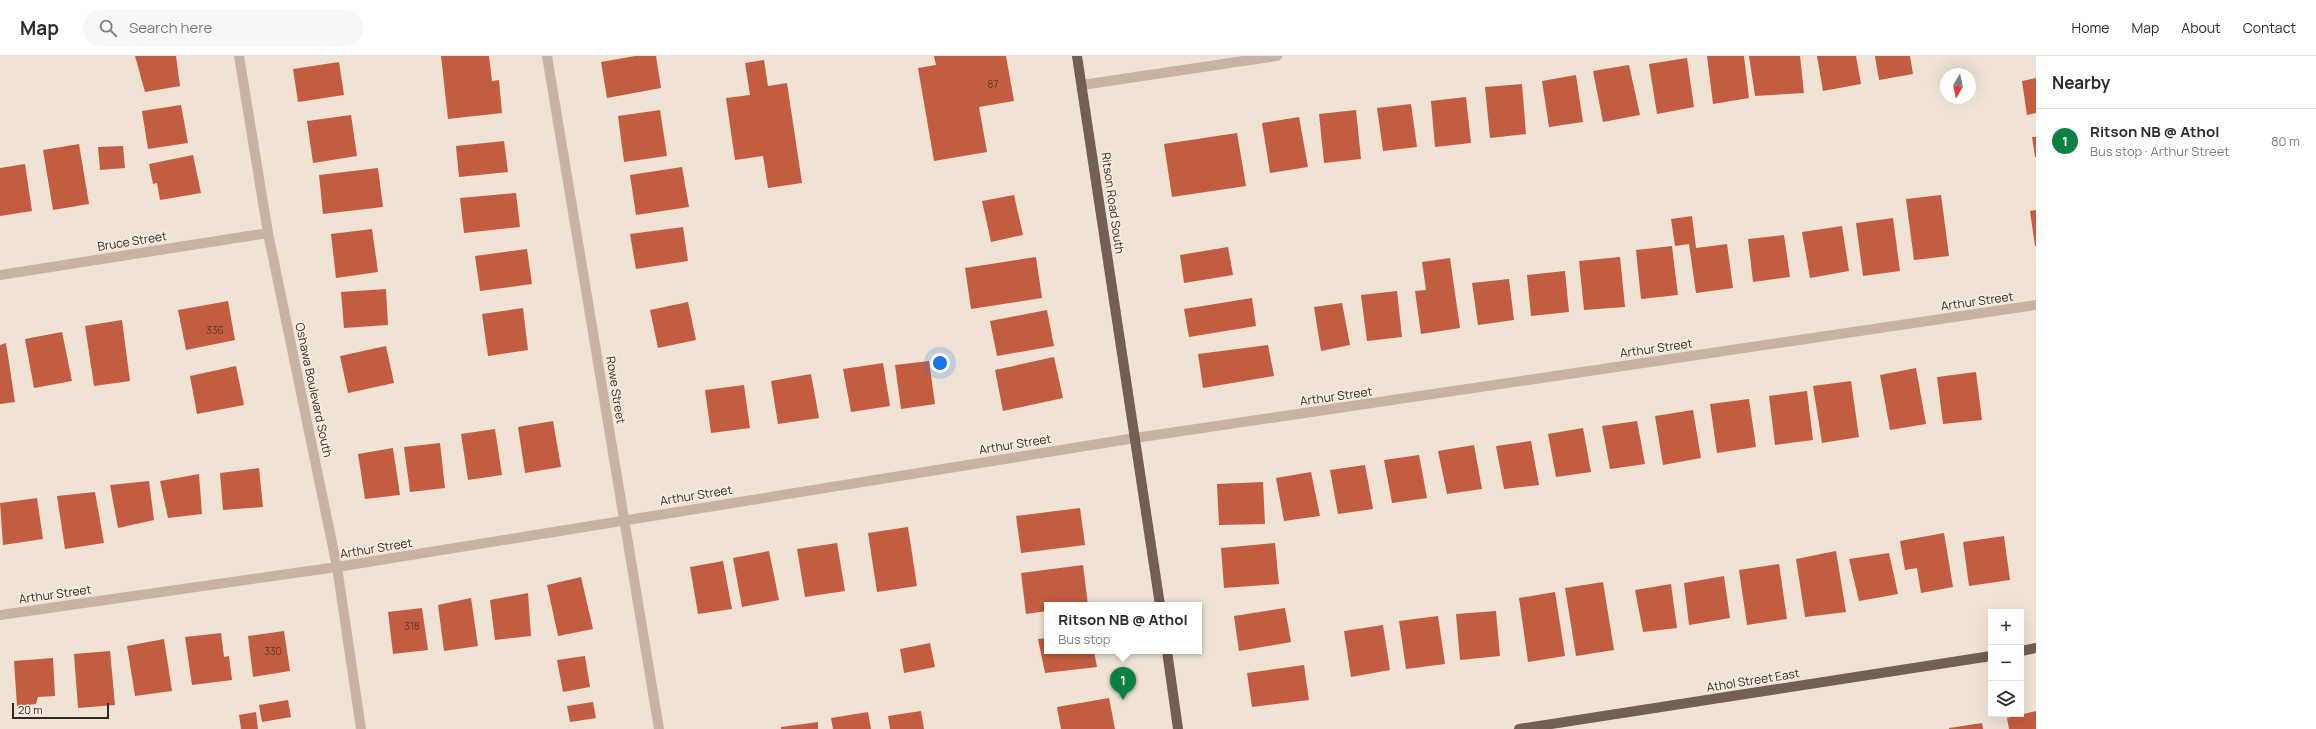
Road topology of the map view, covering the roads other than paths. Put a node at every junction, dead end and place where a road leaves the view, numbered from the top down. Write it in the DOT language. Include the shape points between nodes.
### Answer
graph roads {
  1 [pos="239,56"];
  2 [pos="547,56"];
  3 [pos="1077,56"];
  4 [pos="1277,56"];
  5 [pos="1082,85"];
  6 [pos="268,233"];
  7 [pos="0,275"];
  8 [pos="2036,305"];
  9 [pos="1135,438"];
  10 [pos="624,520"];
  11 [pos="337,567"];
  12 [pos="1160,602"];
  13 [pos="0,615"];
  14 [pos="2036,648"];
  15 [pos="2024,650"];
  16 [pos="1167,654"];
  17 [pos="1988,656"];
  18 [pos="361,729"];
  19 [pos="659,729"];
  20 [pos="1178,729"];
  21 [pos="1520,729"];
  1 -- 6 [label="street, Oshawa Boulevard South"];
  2 -- 10 [label="street, Rowe Street"];
  3 -- 5 [label="main road, Ritson Road South"];
  4 -- 5 [label="street"];
  5 -- 9 [label="main road, Ritson Road South"];
  6 -- 7 [label="street, Bruce Street"];
  6 -- 11 [label="street, Oshawa Boulevard South"];
  8 -- 9 [label="street, Arthur Street"];
  9 -- 10 [label="street, Arthur Street"];
  9 -- 12 [label="main road, Ritson Road South"];
  10 -- 11 [label="street, Arthur Street"];
  10 -- 19 [label="street, Rowe Street"];
  11 -- 13 [label="street, Arthur Street"];
  11 -- 18 [label="street, Oshawa Boulevard South"];
  14 -- 15 [label="main road"];
  16 -- 20 [label="main road"];
  17 -- 21 [label="main road, Athol Street East"];
}
